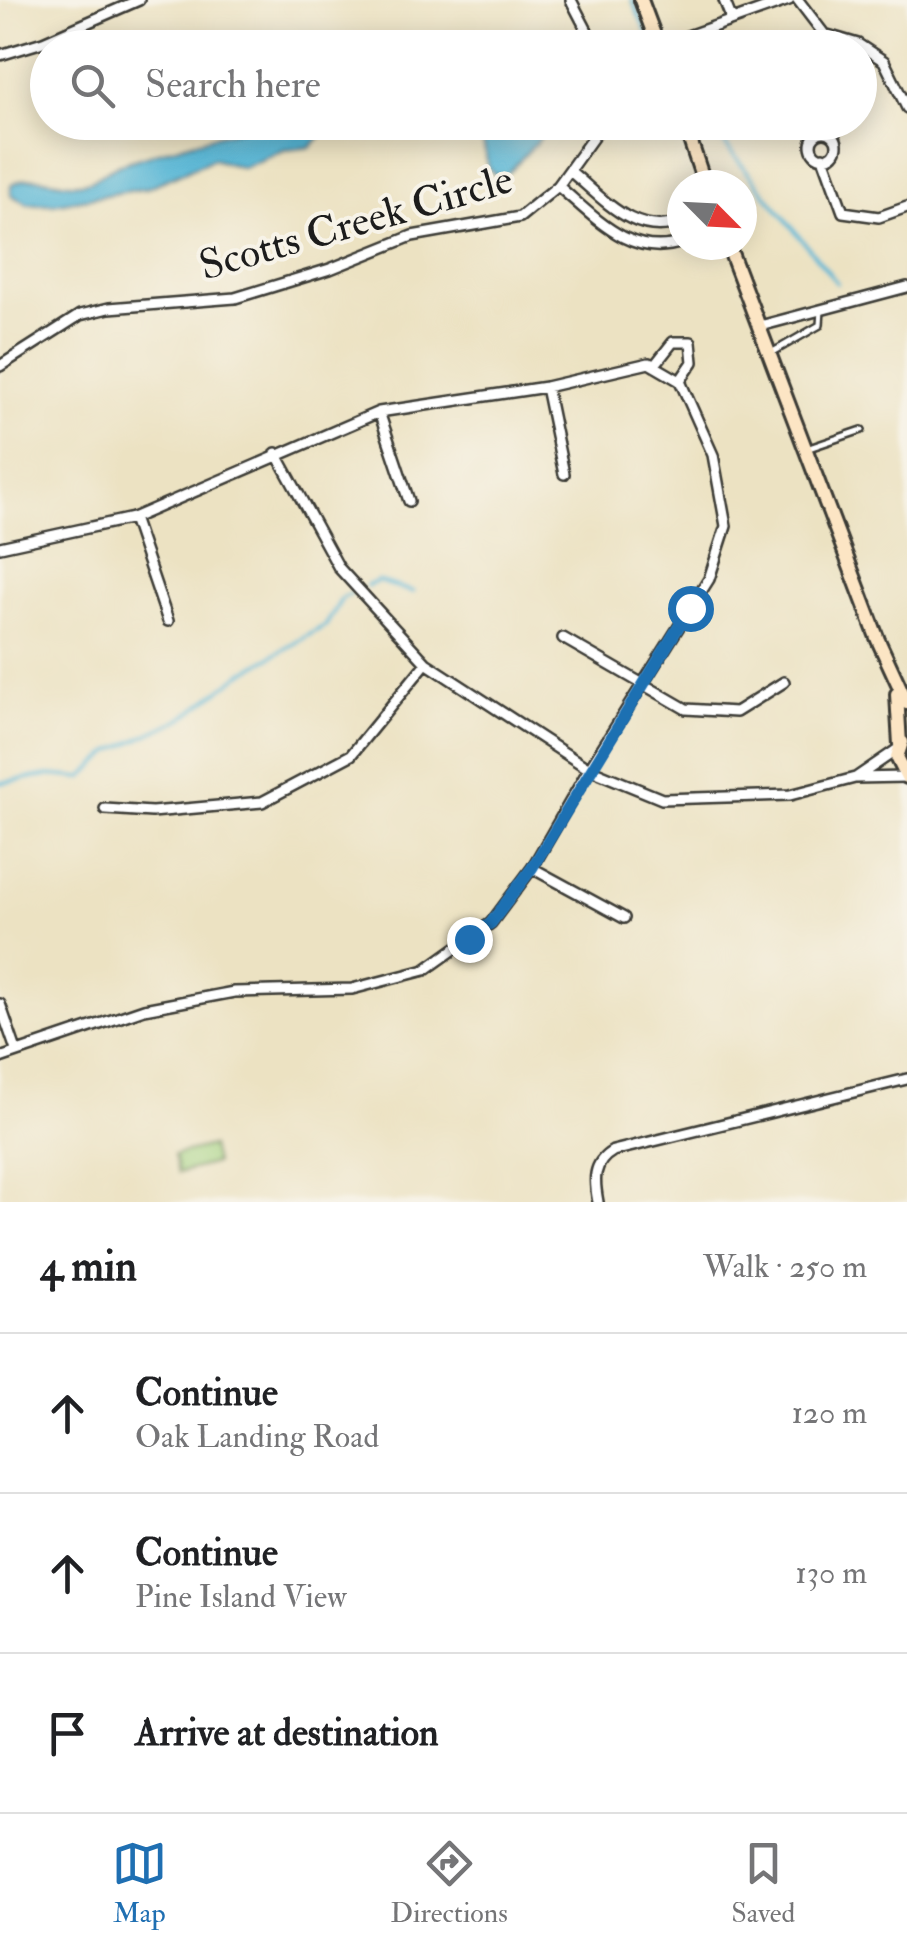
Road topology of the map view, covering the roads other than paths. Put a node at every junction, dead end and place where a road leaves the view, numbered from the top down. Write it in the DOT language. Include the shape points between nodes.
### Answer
graph roads {
  1 [pos="139,0"];
  2 [pos="571,0"];
  3 [pos="641,0"];
  4 [pos="724,0"];
  5 [pos="789,0"];
  6 [pos="798,0"];
  7 [pos="732,20"];
  8 [pos="70,30"];
  9 [pos="587,30"];
  10 [pos="652,30"];
  11 [pos="705,30"];
  12 [pos="821,30"];
  13 [pos="30,46"];
  14 [pos="0,55"];
  15 [pos="877,56"];
  16 [pos="907,108"];
  17 [pos="592,140"];
  18 [pos="690,140"];
  19 [pos="823,158"];
  20 [pos="700,170"];
  21 [pos="570,171"];
  22 [pos="558,186"];
  23 [pos="907,206"];
  24 [pos="667,224"];
  25 [pos="667,244"];
  26 [pos="734,260"];
  27 [pos="907,287"];
  28 [pos="821,309"];
  29 [pos="760,326"];
  30 [pos="770,354"];
  31 [pos="0,366"];
  32 [pos="654,366"];
  33 [pos="680,381"];
  34 [pos="546,387"];
  35 [pos="379,412"];
  36 [pos="862,430"];
  37 [pos="806,449"];
  38 [pos="276,453"];
  39 [pos="564,474"];
  40 [pos="409,501"];
  41 [pos="133,518"];
  42 [pos="0,547"];
  43 [pos="168,621"];
  44 [pos="562,638"];
  45 [pos="426,663"];
  46 [pos="784,682"];
  47 [pos="644,686"];
  48 [pos="896,687"];
  49 [pos="907,704"];
  50 [pos="902,744"];
  51 [pos="589,769"];
  52 [pos="907,777"];
  53 [pos="855,778"];
  54 [pos="105,809"];
  55 [pos="532,868"];
  56 [pos="624,918"];
  57 [pos="0,1004"];
  58 [pos="16,1050"];
  59 [pos="0,1058"];
  60 [pos="907,1079"];
  61 [pos="598,1202"];
  1 -- 8 [label="street"];
  2 -- 9 [label="street"];
  3 -- 10 [label="main road"];
  4 -- 7 [label="street"];
  5 -- 7 [label="street"];
  6 -- 12 [label="street"];
  7 -- 11 [label="street"];
  13 -- 14 [label="street"];
  15 -- 16 [label="street"];
  17 -- 21 [label="street, Scotts Creek Circle"];
  18 -- 20 [label="main road"];
  19 -- 23 [label="street" via="844,212 879,217"];
  21 -- 22 [label="street, Scotts Creek Circle"];
  21 -- 24 [label="street, Scotts Creek Circle" via="627,218 648,228"];
  22 -- 25 [label="street, Scotts Creek Circle" via="617,235 644,247"];
  22 -- 31 [label="street, Scotts Creek Circle" via="520,217 412,236 235,298 80,316"];
  26 -- 29 [label="main road"];
  27 -- 28 [label="street"];
  28 -- 29 [label="street"];
  28 -- 30 [label="lane" via="820,325"];
  29 -- 30 [label="main road"];
  30 -- 37 [label="main road"];
  32 -- 33 [label="street"];
  32 -- 33 [label="street" via="673,342 691,342 692,362"];
  32 -- 34 [label="street"];
  33 -- 47 [label="street" via="713,456 726,526 709,579"];
  34 -- 35 [label="street"];
  34 -- 39 [label="street"];
  35 -- 38 [label="street"];
  35 -- 40 [label="street"];
  36 -- 37 [label="lane"];
  37 -- 48 [label="main road"];
  38 -- 41 [label="street"];
  38 -- 45 [label="street" via="339,568"];
  41 -- 42 [label="street"];
  41 -- 43 [label="street"];
  44 -- 47 [label="street"];
  45 -- 51 [label="street"];
  45 -- 54 [label="street" via="351,755 262,802 152,812"];
  46 -- 47 [label="street" via="736,712 686,709"];
  47 -- 51 [label="street"];
  48 -- 49 [label="main road"];
  48 -- 50 [label="main road"];
  50 -- 52 [label="main road" via="898,764"];
  50 -- 53 [label="street"];
  51 -- 53 [label="street" via="662,799 790,794"];
  51 -- 55 [label="street"];
  52 -- 53 [label="street"];
  55 -- 56 [label="street"];
  55 -- 58 [label="street" via="491,923 425,970 352,989 234,992 144,1008"];
  57 -- 58 [label="street"];
  58 -- 59 [label="street"];
  60 -- 61 [label="street" via="604,1157 594,1179"];
}
